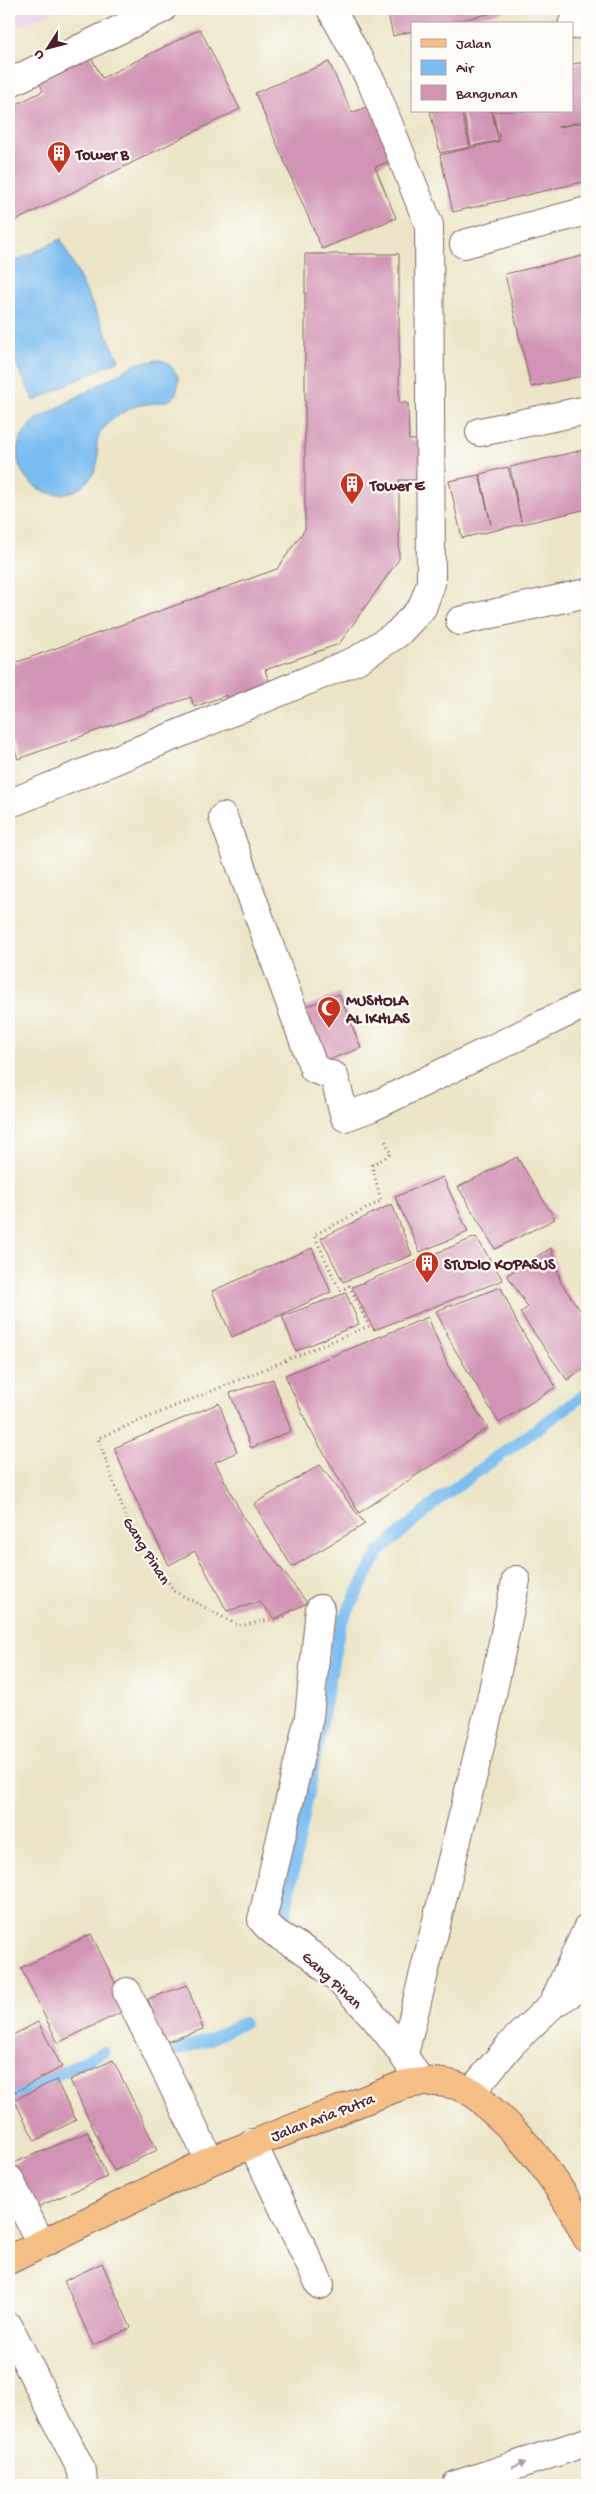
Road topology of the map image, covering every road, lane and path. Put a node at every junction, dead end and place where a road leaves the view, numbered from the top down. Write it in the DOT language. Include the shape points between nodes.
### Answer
graph roads {
  1 [pos="162,9"];
  2 [pos="331,9"];
  3 [pos="587,21"];
  4 [pos="574,24"];
  5 [pos="9,83"];
  6 [pos="587,212"];
  7 [pos="464,244"];
  8 [pos="587,410"];
  9 [pos="480,432"];
  10 [pos="587,593"];
  11 [pos="460,621"];
  12 [pos="9,800"];
  13 [pos="223,817"];
  14 [pos="587,1003"];
  15 [pos="372,1107"];
  16 [pos="516,1580"];
  17 [pos="320,1609"];
  18 [pos="587,1929"];
  19 [pos="587,1982"];
  20 [pos="128,1992"];
  21 [pos="553,2004"];
  22 [pos="404,2054"];
  23 [pos="419,2081"];
  24 [pos="471,2092"];
  25 [pos="252,2143"];
  26 [pos="210,2161"];
  27 [pos="9,2179"];
  28 [pos="587,2238"];
  29 [pos="41,2244"];
  30 [pos="9,2260"];
  31 [pos="320,2285"];
  32 [pos="9,2327"];
  33 [pos="587,2442"];
  34 [pos="83,2485"];
  35 [pos="456,2485"];
  1 -- 5 [label="street"];
  2 -- 12 [label="street" via="372,83 429,224 431,583 422,608 397,634 357,660 16,801"];
  3 -- 4 [label="street"];
  6 -- 7 [label="street"];
  8 -- 9 [label="street"];
  10 -- 11 [label="street"];
  13 -- 15 [label="street" via="314,1069 334,1076 345,1117"];
  14 -- 15 [label="street"];
  15 -- 17 [label="path, Gang Pinan" via="391,1154 372,1164 382,1201 314,1235 340,1291 349,1286 369,1326 98,1438 127,1520 174,1591 239,1626"];
  16 -- 22 [label="street" via="486,1724"];
  17 -- 22 [label="street, Gang Pinan" via="308,1717 262,1920 270,1930 313,1957 376,2020"];
  18 -- 21 [label="street"];
  19 -- 21 [label="street"];
  20 -- 26 [label="street"];
  21 -- 24 [label="street" via="512,2043"];
  22 -- 23 [label="street, Gang Pinan"];
  23 -- 24 [label="main road, Jalan Aria Putra"];
  23 -- 25 [label="main road, Jalan Aria Putra"];
  24 -- 28 [label="main road, Jalan Aria Putra" via="506,2121 541,2161"];
  25 -- 26 [label="main road, Jalan Aria Putra"];
  25 -- 31 [label="street"];
  26 -- 29 [label="main road, Jalan Aria Putra"];
  27 -- 29 [label="street"];
  29 -- 30 [label="main road, Jalan Aria Putra"];
  32 -- 34 [label="street" via="82,2471"];
  35 -- 33 [label="street, one-way"];
}
